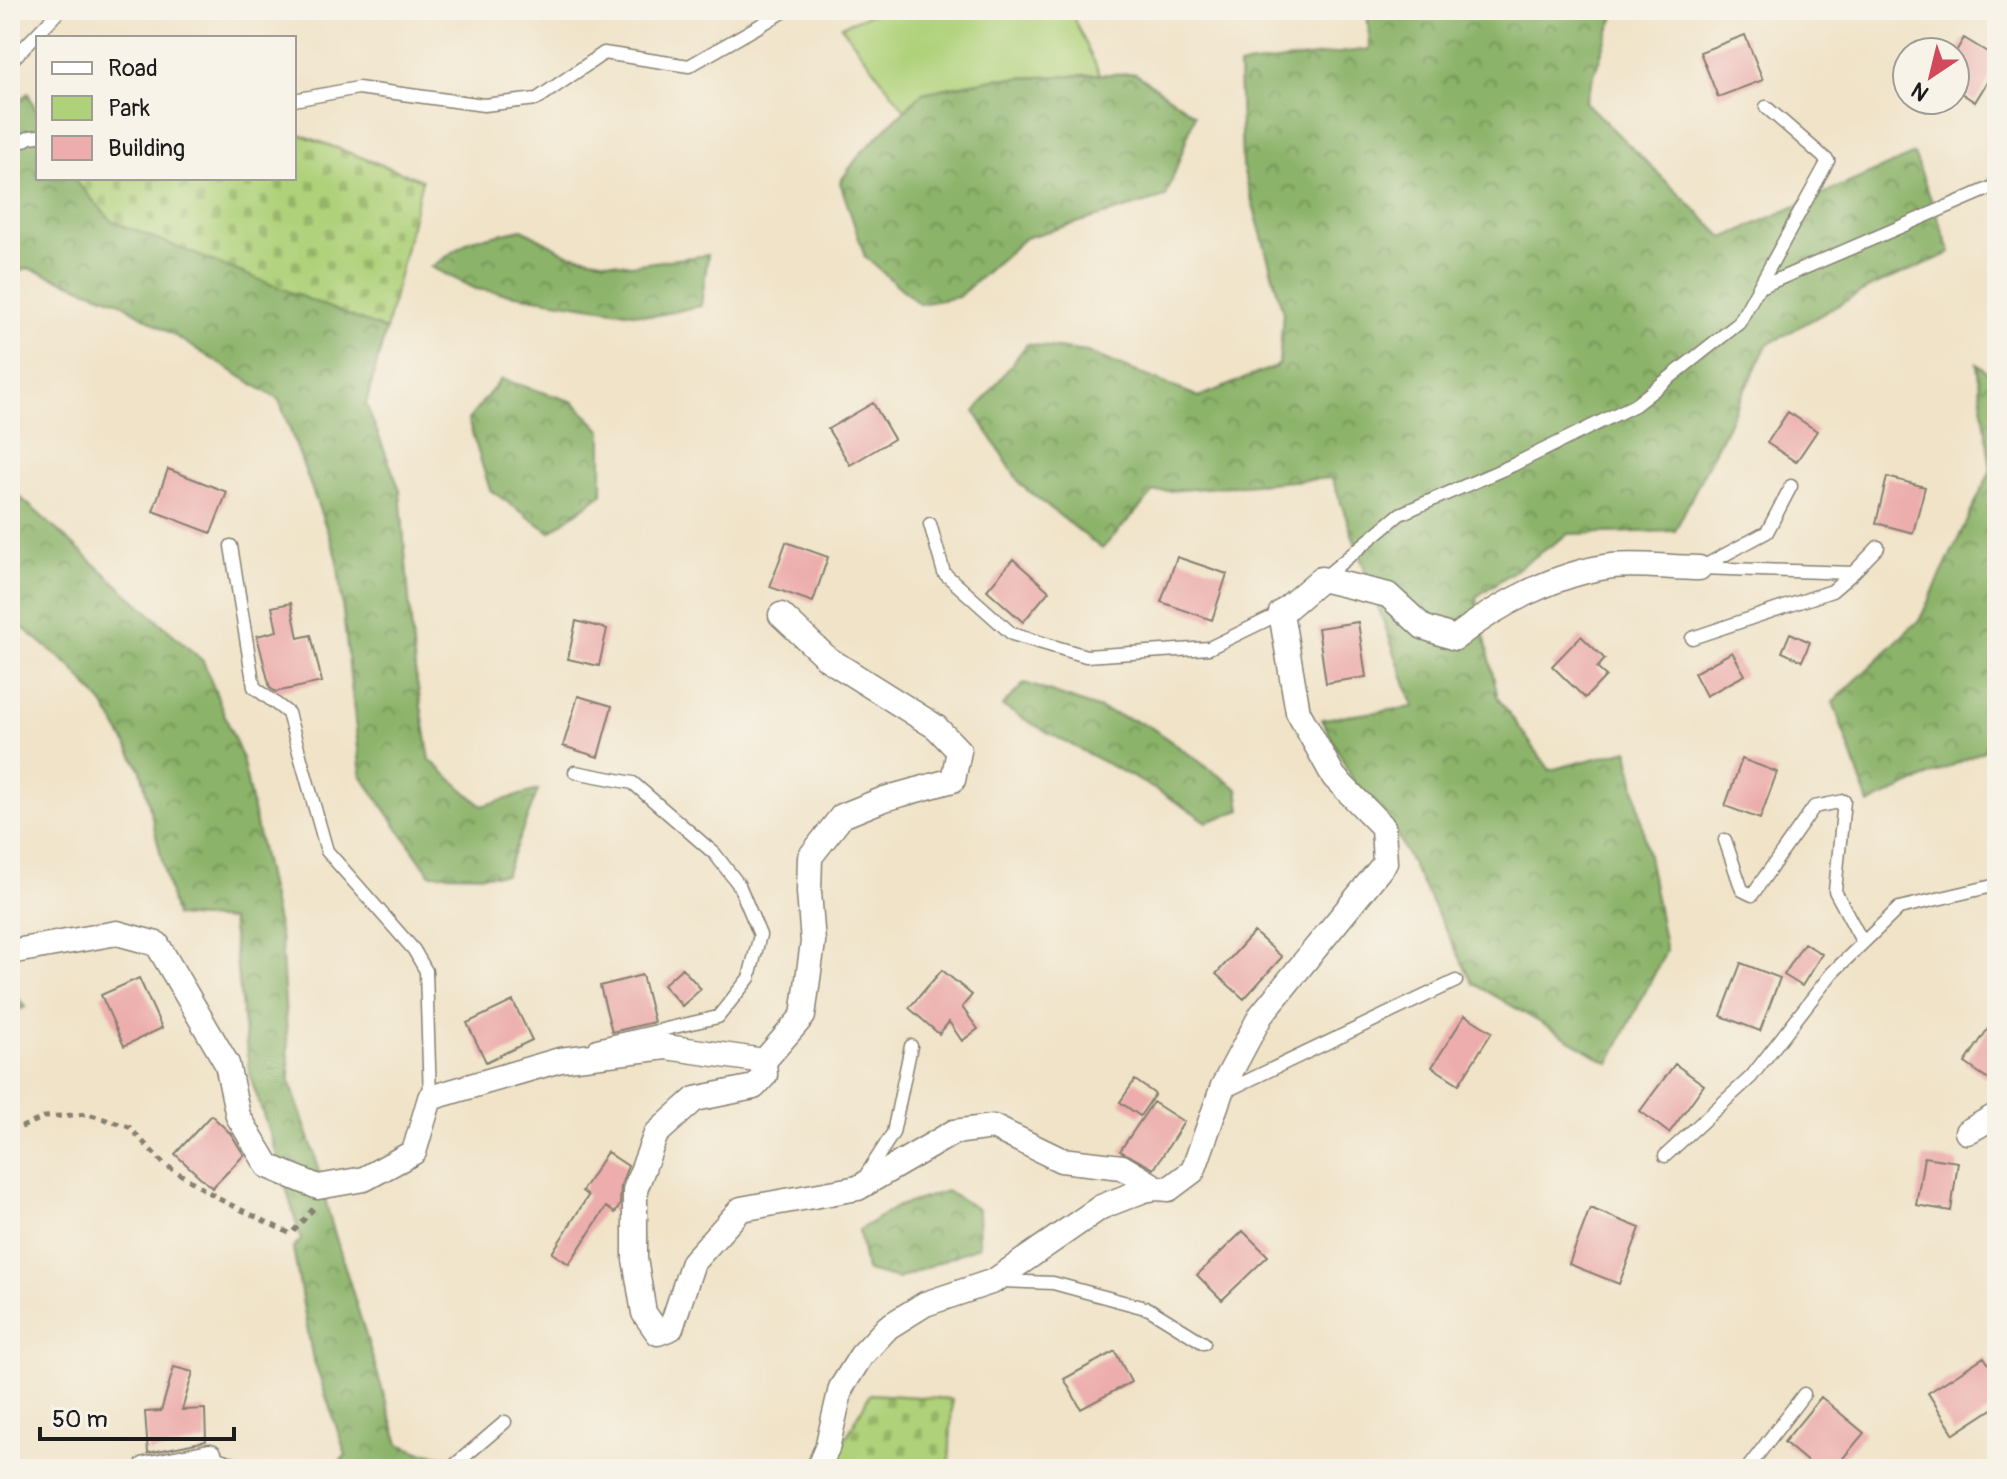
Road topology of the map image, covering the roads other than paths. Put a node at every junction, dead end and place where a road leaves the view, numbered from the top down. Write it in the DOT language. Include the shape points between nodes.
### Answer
graph roads {
  1 [pos="60,10"];
  2 [pos="787,10"];
  3 [pos="10,62"];
  4 [pos="296,100"];
  5 [pos="1766,107"];
  6 [pos="36,136"];
  7 [pos="10,148"];
  8 [pos="1997,177"];
  9 [pos="1758,288"];
  10 [pos="1791,486"];
  11 [pos="930,524"];
  12 [pos="231,546"];
  13 [pos="1878,547"];
  14 [pos="1699,568"];
  15 [pos="1853,573"];
  16 [pos="1321,579"];
  17 [pos="1281,613"];
  18 [pos="781,615"];
  19 [pos="1692,638"];
  20 [pos="575,772"];
  21 [pos="1725,840"];
  22 [pos="1997,885"];
  23 [pos="1863,943"];
  24 [pos="10,952"];
  25 [pos="1456,981"];
  26 [pos="911,1046"];
  27 [pos="560,1060"];
  28 [pos="764,1061"];
  29 [pos="1221,1093"];
  30 [pos="430,1098"];
  31 [pos="1997,1115"];
  32 [pos="1967,1132"];
  33 [pos="1665,1156"];
  34 [pos="858,1188"];
  35 [pos="1157,1188"];
  36 [pos="994,1281"];
  37 [pos="1204,1343"];
  38 [pos="1804,1394"];
  39 [pos="505,1422"];
  40 [pos="210,1456"];
  41 [pos="146,1469"];
  42 [pos="251,1469"];
  43 [pos="450,1469"];
  44 [pos="818,1469"];
  45 [pos="1747,1469"];
  1 -- 3 [label="lane"];
  2 -- 4 [label="lane" via="689,66 604,53 537,99 484,105 358,88"];
  5 -- 9 [label="lane" via="1828,161"];
  6 -- 7 [label="lane"];
  8 -- 9 [label="lane" via="1993,187"];
  9 -- 16 [label="lane" via="1739,323 1635,405 1400,514"];
  10 -- 14 [label="lane" via="1767,532"];
  11 -- 17 [label="lane" via="944,573 1012,634 1086,656 1209,648"];
  12 -- 30 [label="lane" via="254,687 288,713 327,851 414,950 426,971"];
  13 -- 15 [label="lane"];
  14 -- 15 [label="lane"];
  14 -- 16 [label="street" via="1613,566 1547,583 1482,616 1455,638 1423,627 1388,595"];
  15 -- 19 [label="lane" via="1832,591"];
  16 -- 17 [label="street"];
  17 -- 29 [label="street" via="1298,712 1334,777 1383,827 1385,863 1261,1015"];
  18 -- 28 [label="street" via="828,659 936,727 959,751 953,780 842,816 810,857 813,942 803,1016"];
  20 -- 27 [label="lane" via="633,783 715,854 739,885 760,935 749,978 718,1017 583,1048"];
  21 -- 23 [label="lane" via="1742,890 1752,895 1814,807 1844,801 1835,891"];
  22 -- 23 [label="lane" via="1899,908"];
  23 -- 33 [label="lane" via="1832,973 1751,1077"];
  24 -- 30 [label="street" via="117,933 157,944 227,1064 238,1116 268,1166 318,1187 364,1179 414,1152"];
  25 -- 29 [label="lane"];
  26 -- 34 [label="lane" via="893,1133"];
  27 -- 28 [label="street" via="666,1047"];
  27 -- 30 [label="street"];
  28 -- 34 [label="street" via="765,1075 754,1087 695,1099 656,1134 635,1190 635,1259 644,1313 658,1333 671,1328 693,1262 741,1209"];
  29 -- 35 [label="street" via="1193,1171 1169,1189"];
  31 -- 32 [label="street"];
  34 -- 35 [label="street" via="954,1132 993,1127 1061,1160 1122,1167"];
  35 -- 36 [label="street" via="1101,1207"];
  36 -- 37 [label="lane" via="1053,1283 1149,1309"];
  36 -- 44 [label="street" via="925,1304 888,1327 841,1388"];
  38 -- 45 [label="lane"];
  39 -- 43 [label="lane"];
  40 -- 41 [label="street"];
  40 -- 42 [label="lane"];
}
